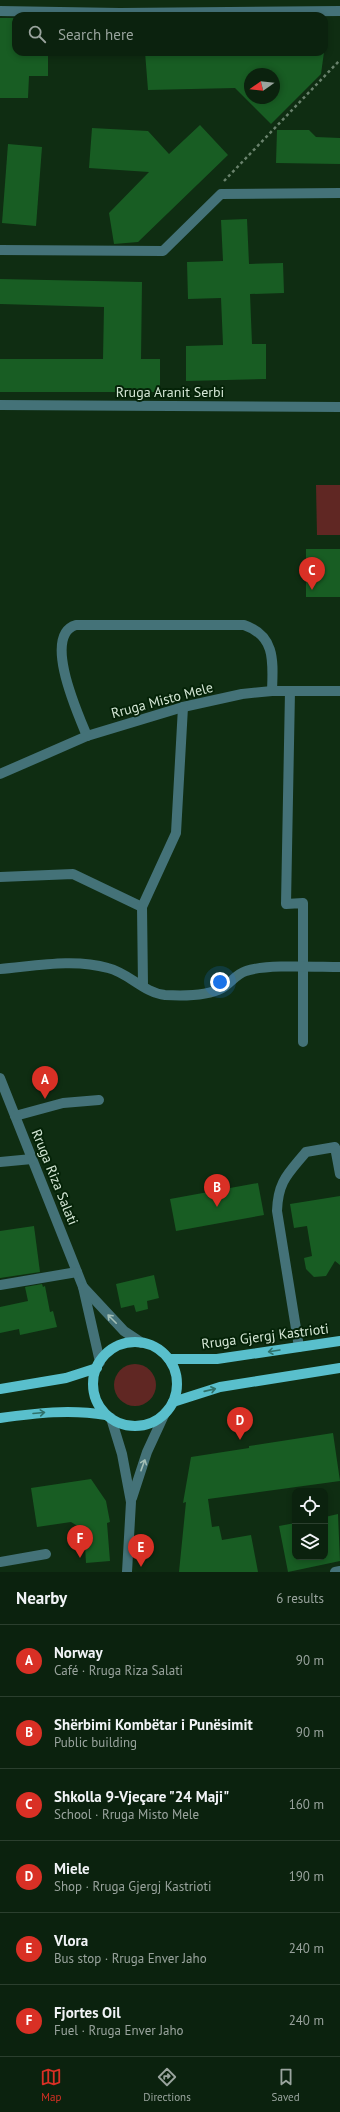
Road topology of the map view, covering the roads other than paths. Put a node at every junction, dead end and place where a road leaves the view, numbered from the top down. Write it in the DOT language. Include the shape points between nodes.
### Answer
graph roads {
  1 [pos="0,11"];
  2 [pos="340,11"];
  3 [pos="64,12"];
  4 [pos="234,12"];
  5 [pos="340,192"];
  6 [pos="0,250"];
  7 [pos="0,405"];
  8 [pos="340,407"];
  9 [pos="272,691"];
  10 [pos="290,691"];
  11 [pos="340,691"];
  12 [pos="182,708"];
  13 [pos="86,736"];
  14 [pos="0,774"];
  15 [pos="0,877"];
  16 [pos="142,907"];
  17 [pos="340,967"];
  18 [pos="303,968"];
  19 [pos="0,969"];
  20 [pos="143,986"];
  21 [pos="303,1042"];
  22 [pos="0,1078"];
  23 [pos="99,1100"];
  24 [pos="15,1116"];
  25 [pos="32,1159"];
  26 [pos="0,1162"];
  27 [pos="340,1174"];
  28 [pos="78,1272"];
  29 [pos="0,1285"];
  30 [pos="83,1287"];
  31 [pos="340,1341"];
  32 [pos="142,1343"];
  33 [pos="299,1347"];
  34 [pos="169,1359"];
  35 [pos="98,1365"];
  36 [pos="340,1369"];
  37 [pos="0,1389"];
  38 [pos="173,1402"];
  39 [pos="165,1413"];
  40 [pos="108,1416"];
  41 [pos="0,1418"];
  42 [pos="131,1502"];
  43 [pos="46,1554"];
  44 [pos="0,1562"];
  45 [pos="340,1571"];
  46 [pos="127,1572"];
  47 [pos="335,1572"];
  1 -- 3 [label="street"];
  2 -- 4 [label="street"];
  5 -- 6 [label="street" via="221,194 163,251"];
  7 -- 8 [label="street, Rruga Aranit Serbi"];
  9 -- 10 [label="street, Rruga Misto Mele"];
  9 -- 12 [label="street, Rruga Misto Mele" via="242,694"];
  9 -- 13 [label="street" via="271,653 266,639 257,629 244,624 76,625 69,627 63,635 62,663"];
  10 -- 11 [label="street, Rruga Misto Mele"];
  10 -- 18 [label="street" via="286,904 303,903"];
  12 -- 13 [label="street, Rruga Misto Mele"];
  12 -- 16 [label="street" via="176,833"];
  13 -- 14 [label="street, Rruga Misto Mele"];
  15 -- 16 [label="street" via="74,874"];
  16 -- 20 [label="street"];
  17 -- 18 [label="street"];
  18 -- 20 [label="street" via="247,970 222,988 206,994 165,995"];
  18 -- 21 [label="street"];
  19 -- 20 [label="street" via="93,964 126,974"];
  22 -- 24 [label="street, Rruga Riza Salati"];
  23 -- 24 [label="street" via="63,1103"];
  24 -- 25 [label="street, Rruga Riza Salati"];
  25 -- 26 [label="street"];
  25 -- 28 [label="street, Rruga Riza Salati"];
  27 -- 33 [label="street" via="335,1147 306,1152 283,1180 278,1194 277,1211"];
  28 -- 29 [label="street"];
  28 -- 30 [label="street, Rruga Riza Salati"];
  32 -- 30 [label="street, one-way" via="124,1331"];
  30 -- 35 [label="street, Rruga Riza Salati"];
  31 -- 33 [label="main road, Rruga Gjergj Kastrioti"];
  32 -- 34 [label="main road" via="162,1352"];
  32 -- 35 [label="main road" via="132,1342 118,1346 106,1354"];
  33 -- 34 [label="main road, Rruga Gjergj Kastrioti, one-way" via="217,1359"];
  34 -- 38 [label="main road" via="177,1380"];
  35 -- 37 [label="main road" via="66,1378"];
  35 -- 40 [label="main road" via="93,1380 94,1393 98,1405"];
  38 -- 36 [label="main road, one-way" via="220,1388"];
  38 -- 39 [label="main road"];
  39 -- 40 [label="main road" via="158,1420 139,1426 129,1426"];
  42 -- 39 [label="street, one-way" via="147,1452"];
  41 -- 40 [label="main road, one-way" via="54,1411 88,1412"];
  40 -- 42 [label="street" via="122,1454"];
  42 -- 46 [label="street"];
  43 -- 44 [label="street"];
  45 -- 47 [label="street"];
}
